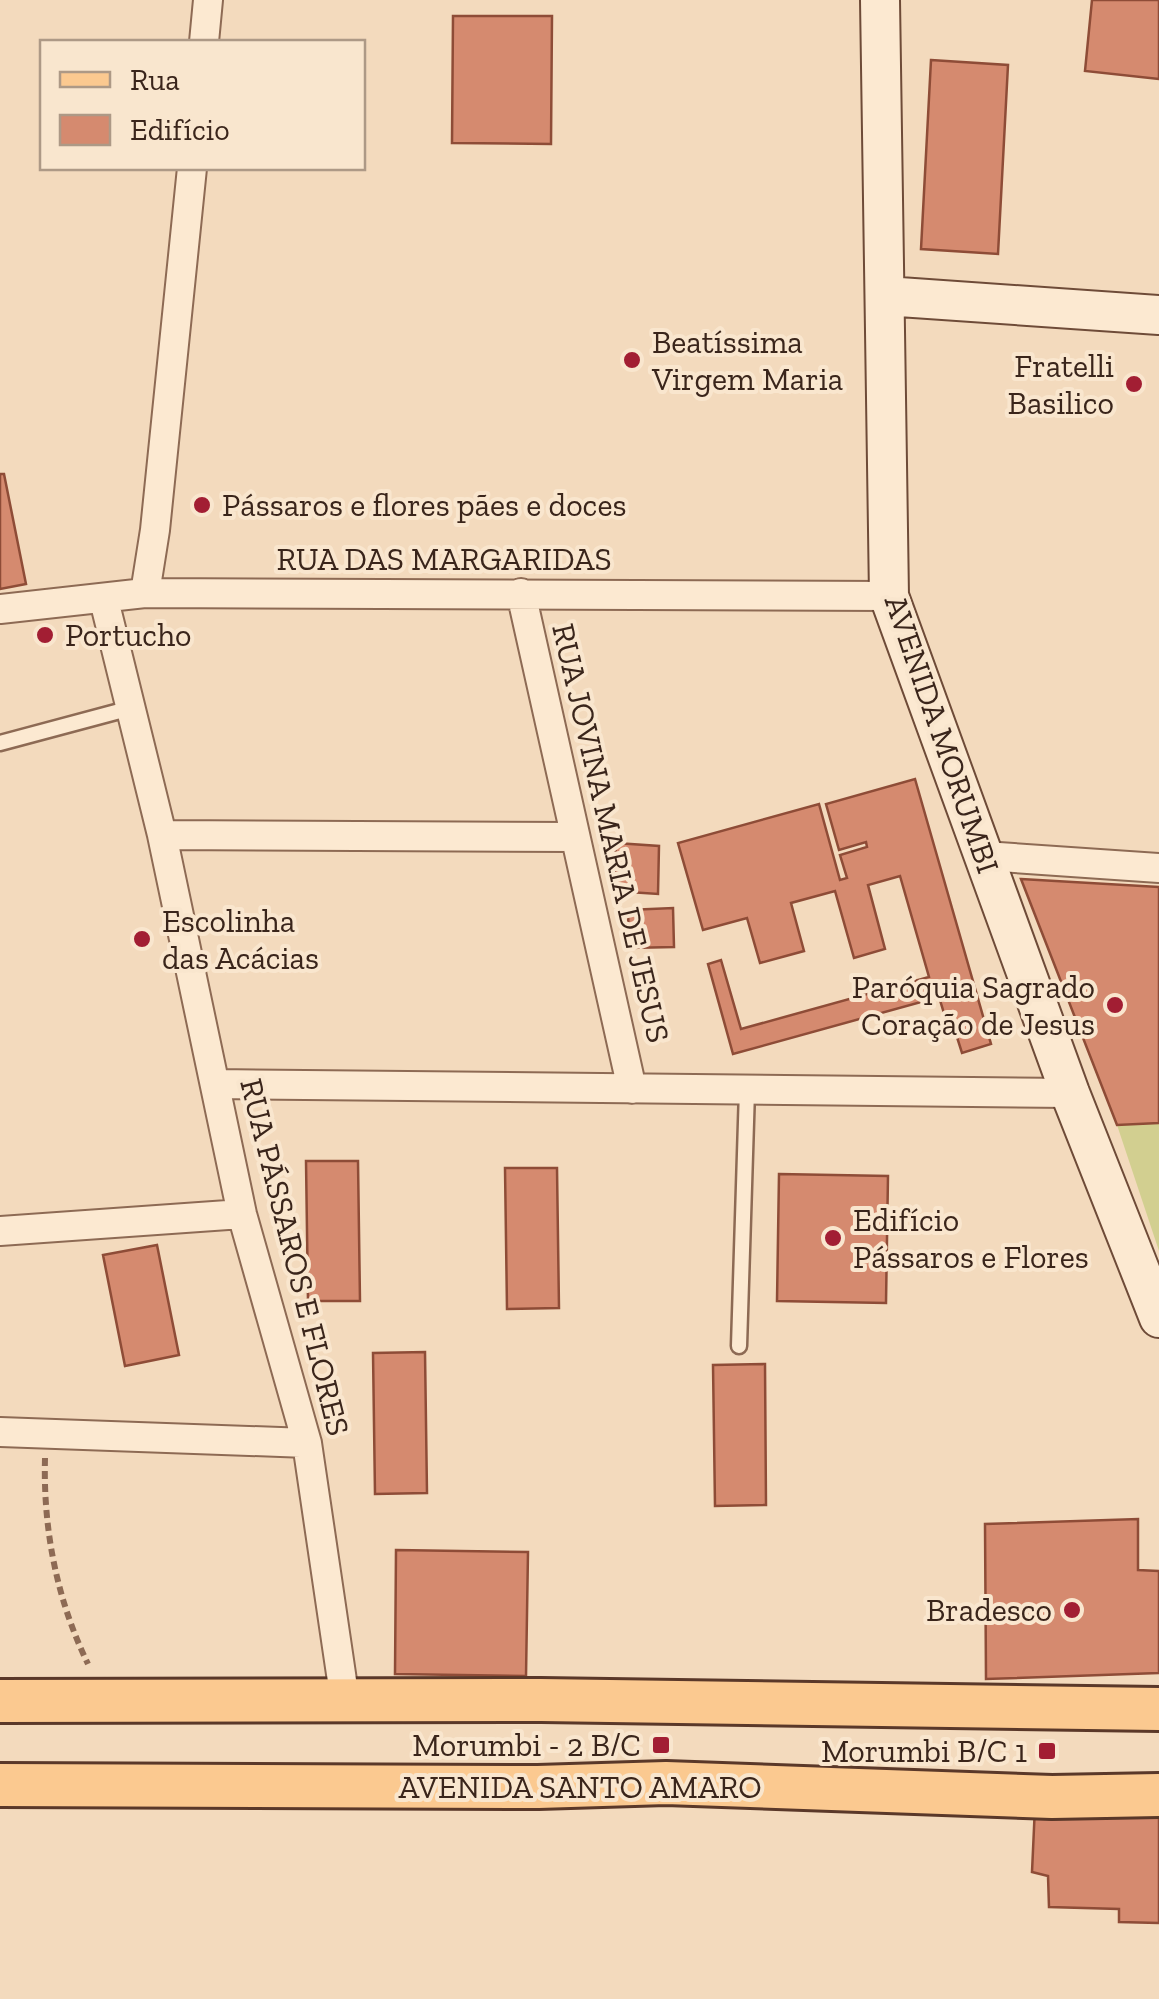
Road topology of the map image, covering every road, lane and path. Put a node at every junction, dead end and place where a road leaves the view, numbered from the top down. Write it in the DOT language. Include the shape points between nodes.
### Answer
graph roads {
  1 [pos="208,0"];
  2 [pos="880,0"];
  3 [pos="204,40"];
  4 [pos="192,170"];
  5 [pos="885,296"];
  6 [pos="1159,315"];
  7 [pos="145,593"];
  8 [pos="521,593"];
  9 [pos="889,596"];
  10 [pos="104,600"];
  11 [pos="0,609"];
  12 [pos="130,708"];
  13 [pos="0,743"];
  14 [pos="162,835"];
  15 [pos="574,838"];
  16 [pos="984,856"];
  17 [pos="1159,868"];
  18 [pos="216,1084"];
  19 [pos="632,1089"];
  20 [pos="747,1090"];
  21 [pos="1070,1093"];
  22 [pos="242,1214"];
  23 [pos="0,1230"];
  24 [pos="1154,1298"];
  25 [pos="740,1346"];
  26 [pos="0,1432"];
  27 [pos="46,1432"];
  28 [pos="307,1443"];
  29 [pos="95,1677"];
  30 [pos="345,1700"];
  31 [pos="0,1701"];
  32 [pos="1159,1708"];
  33 [pos="0,1784"];
  34 [pos="1159,1796"];
  1 -- 3 [label="street"];
  2 -- 5 [label="street, AVENIDA MORUMBI"];
  4 -- 7 [label="street"];
  5 -- 6 [label="street"];
  5 -- 9 [label="street, AVENIDA MORUMBI"];
  7 -- 8 [label="street, RUA DAS MARGARIDAS"];
  7 -- 10 [label="street, RUA DAS MARGARIDAS"];
  8 -- 9 [label="street, RUA DAS MARGARIDAS"];
  8 -- 15 [label="street, RUA JOVINA MARIA DE JESUS"];
  9 -- 16 [label="street, AVENIDA MORUMBI"];
  10 -- 11 [label="street, RUA DAS MARGARIDAS"];
  10 -- 12 [label="street, RUA PÁSSAROS E FLORES"];
  12 -- 13 [label="lane"];
  12 -- 14 [label="street, RUA PÁSSAROS E FLORES"];
  14 -- 15 [label="street"];
  14 -- 18 [label="street, RUA PÁSSAROS E FLORES"];
  15 -- 19 [label="street, RUA JOVINA MARIA DE JESUS"];
  16 -- 17 [label="street"];
  16 -- 21 [label="street, AVENIDA MORUMBI"];
  18 -- 19 [label="street"];
  18 -- 22 [label="street, RUA PÁSSAROS E FLORES"];
  19 -- 20 [label="street"];
  20 -- 21 [label="street"];
  20 -- 25 [label="lane"];
  21 -- 24 [label="street, AVENIDA MORUMBI"];
  22 -- 23 [label="street"];
  22 -- 28 [label="street, RUA PÁSSAROS E FLORES"];
  26 -- 27 [label="street"];
  27 -- 28 [label="street"];
  27 -- 29 [label="path" via="50,1540 60,1596"];
  28 -- 30 [label="street, RUA PÁSSAROS E FLORES"];
  30 -- 31 [label="main road"];
  30 -- 32 [label="main road"];
  33 -- 34 [label="main road, AVENIDA SANTO AMARO" via="666,1783"];
}
